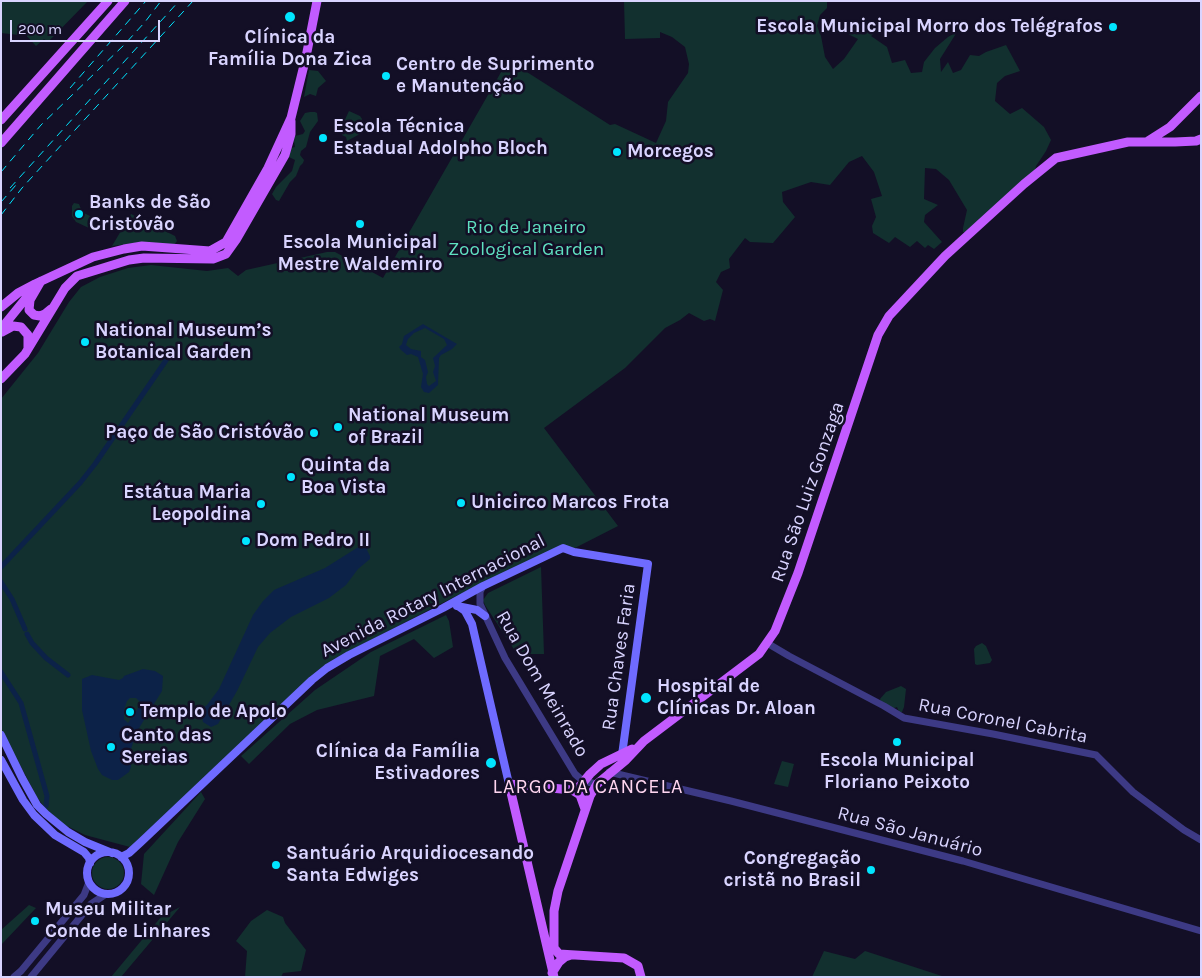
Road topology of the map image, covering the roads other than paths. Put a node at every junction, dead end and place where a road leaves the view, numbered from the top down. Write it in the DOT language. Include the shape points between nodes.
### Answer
graph roads {
  1 [pos="108,1"];
  2 [pos="125,1"];
  3 [pos="317,1"];
  4 [pos="1201,96"];
  5 [pos="290,118"];
  6 [pos="1,120"];
  7 [pos="1170,127"];
  8 [pos="1201,139"];
  9 [pos="1,142"];
  10 [pos="1148,142"];
  11 [pos="1175,142"];
  12 [pos="251,199"];
  13 [pos="253,210"];
  14 [pos="124,249"];
  15 [pos="126,261"];
  16 [pos="41,281"];
  17 [pos="53,306"];
  18 [pos="1,307"];
  19 [pos="1,330"];
  20 [pos="28,350"];
  21 [pos="1,379"];
  22 [pos="566,548"];
  23 [pos="482,586"];
  24 [pos="458,606"];
  25 [pos="443,608"];
  26 [pos="485,616"];
  27 [pos="767,643"];
  28 [pos="1,735"];
  29 [pos="638,745"];
  30 [pos="622,754"];
  31 [pos="1,760"];
  32 [pos="609,772"];
  33 [pos="583,782"];
  34 [pos="509,784"];
  35 [pos="597,784"];
  36 [pos="572,790"];
  37 [pos="585,810"];
  38 [pos="1201,840"];
  39 [pos="141,842"];
  40 [pos="97,847"];
  41 [pos="112,852"];
  42 [pos="87,855"];
  43 [pos="121,857"];
  44 [pos="90,864"];
  45 [pos="128,865"];
  46 [pos="89,882"];
  47 [pos="106,894"];
  48 [pos="1201,932"];
  49 [pos="571,955"];
  50 [pos="552,976"];
  51 [pos="14,977"];
  52 [pos="31,977"];
  53 [pos="641,977"];
  1 -- 6 [label="main road"];
  2 -- 9 [label="main road"];
  3 -- 5 [label="main road"];
  4 -- 7 [label="main road"];
  5 -- 12 [label="main road"];
  5 -- 13 [label="main road" via="291,134 285,155"];
  7 -- 10 [label="main road"];
  7 -- 11 [label="main road" via="1169,136"];
  8 -- 11 [label="main road, Rua São Luiz Gonzaga"];
  10 -- 11 [label="main road, Rua São Luiz Gonzaga"];
  10 -- 27 [label="main road, Rua São Luiz Gonzaga" via="1128,142 1075,153 1045,165 945,256 889,316 874,344 790,593 777,628"];
  12 -- 13 [label="main road"];
  12 -- 14 [label="main road" via="226,242 216,249 142,246"];
  13 -- 15 [label="main road" via="230,250 219,258"];
  14 -- 15 [label="main road"];
  14 -- 16 [label="main road" via="80,262"];
  15 -- 17 [label="main road" via="77,276 64,288"];
  16 -- 17 [label="main road" via="30,300 29,310 40,316"];
  16 -- 18 [label="main road"];
  16 -- 19 [label="main road"];
  17 -- 20 [label="main road"];
  19 -- 20 [label="main road" via="21,327 28,335"];
  20 -- 21 [label="main road"];
  22 -- 23 [label="main road, Avenida Rotary Internacional"];
  22 -- 30 [label="main road, Rua Chaves Faria" via="648,564"];
  23 -- 25 [label="main road, Avenida Rotary Internacional"];
  23 -- 26 [label="street, Rua Dom Meinrado" via="480,604"];
  24 -- 25 [label="main road"];
  24 -- 26 [label="main road" via="477,610"];
  24 -- 34 [label="main road" via="472,624"];
  25 -- 39 [label="main road, Avenida Rotary Internacional" via="338,661 312,680"];
  26 -- 33 [label="street, Rua Dom Meinrado" via="505,658 575,774"];
  27 -- 29 [label="main road, Rua São Luiz Gonzaga" via="748,664"];
  27 -- 38 [label="street, Rua Coronel Cabrita" via="904,718 1096,756 1133,792"];
  28 -- 40 [label="main road" via="42,810 68,832"];
  29 -- 30 [label="main road"];
  29 -- 32 [label="main road, Rua São Luiz Gonzaga" via="626,760"];
  30 -- 32 [label="main road"];
  30 -- 33 [label="main road" via="602,764"];
  31 -- 42 [label="main road" via="34,815 55,835"];
  32 -- 35 [label="main road, Rua São Luiz Gonzaga"];
  32 -- 48 [label="street, Rua São Januário" via="963,861"];
  33 -- 35 [label="street, Rua Dom Meinrado"];
  33 -- 36 [label="main road"];
  34 -- 36 [label="main road"];
  34 -- 50 [label="main road"];
  35 -- 37 [label="main road, Rua São Luiz Gonzaga"];
  36 -- 37 [label="main road" via="580,795"];
  37 -- 49 [label="main road, Rua São Luiz Gonzaga" via="554,911 554,948 559,954"];
  39 -- 43 [label="main road, Avenida Rotary Internacional"];
  39 -- 45 [label="main road, Avenida Rotary Internacional"];
  40 -- 41 [label="main road"];
  40 -- 42 [label="main road"];
  41 -- 43 [label="main road"];
  41 -- 44 [label="main road" via="97,855"];
  42 -- 44 [label="main road"];
  43 -- 45 [label="main road"];
  44 -- 46 [label="main road" via="87,872"];
  45 -- 47 [label="main road" via="129,876 125,886"];
  46 -- 47 [label="main road" via="95,890"];
  46 -- 51 [label="street" via="84,894"];
  47 -- 52 [label="street" via="91,904"];
  49 -- 50 [label="main road" via="559,962"];
  49 -- 53 [label="main road" via="624,958 638,966"];
}
